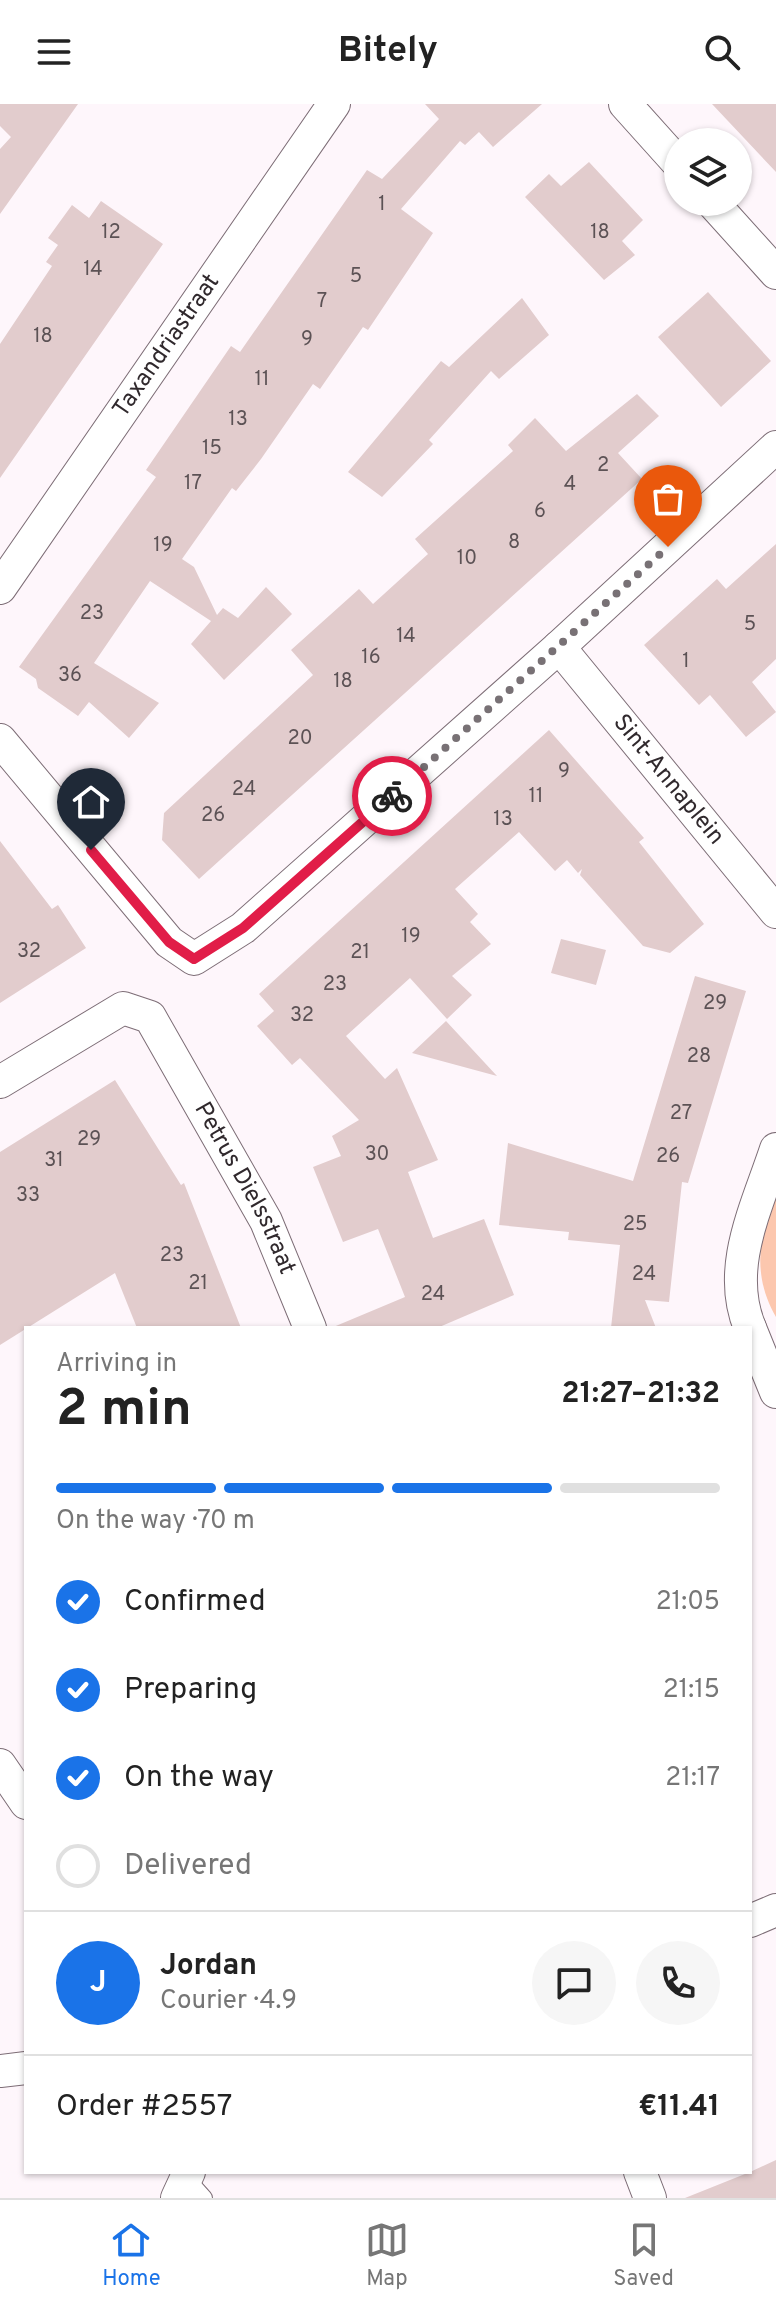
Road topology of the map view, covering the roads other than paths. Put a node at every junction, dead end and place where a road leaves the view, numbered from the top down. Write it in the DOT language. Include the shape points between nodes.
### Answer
graph roads {
  1 [pos="334,104"];
  2 [pos="625,104"];
  3 [pos="664,147"];
  4 [pos="725,216"];
  5 [pos="776,273"];
  6 [pos="776,447"];
  7 [pos="0,588"];
  8 [pos="559,647"];
  9 [pos="0,740"];
  10 [pos="776,912"];
  11 [pos="0,1082"];
  12 [pos="776,1149"];
  13 [pos="309,1326"];
  14 [pos="749,1326"];
  15 [pos="752,1332"];
  16 [pos="773,1377"];
  17 [pos="0,1765"];
  18 [pos="24,1800"];
  19 [pos="776,1910"];
  20 [pos="752,1920"];
  21 [pos="24,2068"];
  22 [pos="0,2071"];
  23 [pos="641,2174"];
  24 [pos="650,2198"];
  1 -- 7 [label="street, Taxandriastraat"];
  2 -- 3 [label="street"];
  4 -- 5 [label="street"];
  6 -- 8 [label="street"];
  8 -- 9 [label="street" via="243,928 194,959 169,942"];
  8 -- 10 [label="street, Sint-Annaplein"];
  11 -- 13 [label="street, Petrus Dielsstraat" via="123,1008 150,1017 266,1221"];
  12 -- 14 [label="street" via="740,1259 739,1287"];
  15 -- 16 [label="street"];
  17 -- 18 [label="street"];
  19 -- 20 [label="street"];
  21 -- 22 [label="street"];
  23 -- 24 [label="street"];
}
